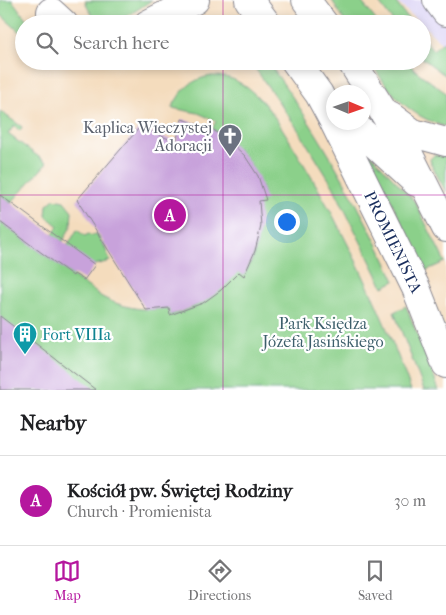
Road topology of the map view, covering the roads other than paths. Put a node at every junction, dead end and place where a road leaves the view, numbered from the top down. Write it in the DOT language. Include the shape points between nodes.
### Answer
graph roads {
  1 [pos="195,0"];
  2 [pos="249,0"];
  3 [pos="306,0"];
  4 [pos="436,0"];
  5 [pos="446,12"];
  6 [pos="166,15"];
  7 [pos="260,15"];
  8 [pos="317,15"];
  9 [pos="302,70"];
  10 [pos="357,70"];
  11 [pos="326,100"];
  12 [pos="380,104"];
  13 [pos="338,130"];
  14 [pos="360,130"];
  15 [pos="446,142"];
  16 [pos="438,201"];
  17 [pos="446,228"];
  18 [pos="446,364"];
  1 -- 6 [label="street"];
  2 -- 7 [label="street"];
  3 -- 8 [label="street"];
  4 -- 5 [label="street"];
  9 -- 11 [label="street, PROMIENISTA"];
  10 -- 12 [label="street"];
  12 -- 15 [label="street" via="406,129"];
  12 -- 16 [label="street"];
  13 -- 18 [label="street, PROMIENISTA" via="416,288"];
  14 -- 16 [label="street"];
  16 -- 17 [label="street"];
}
